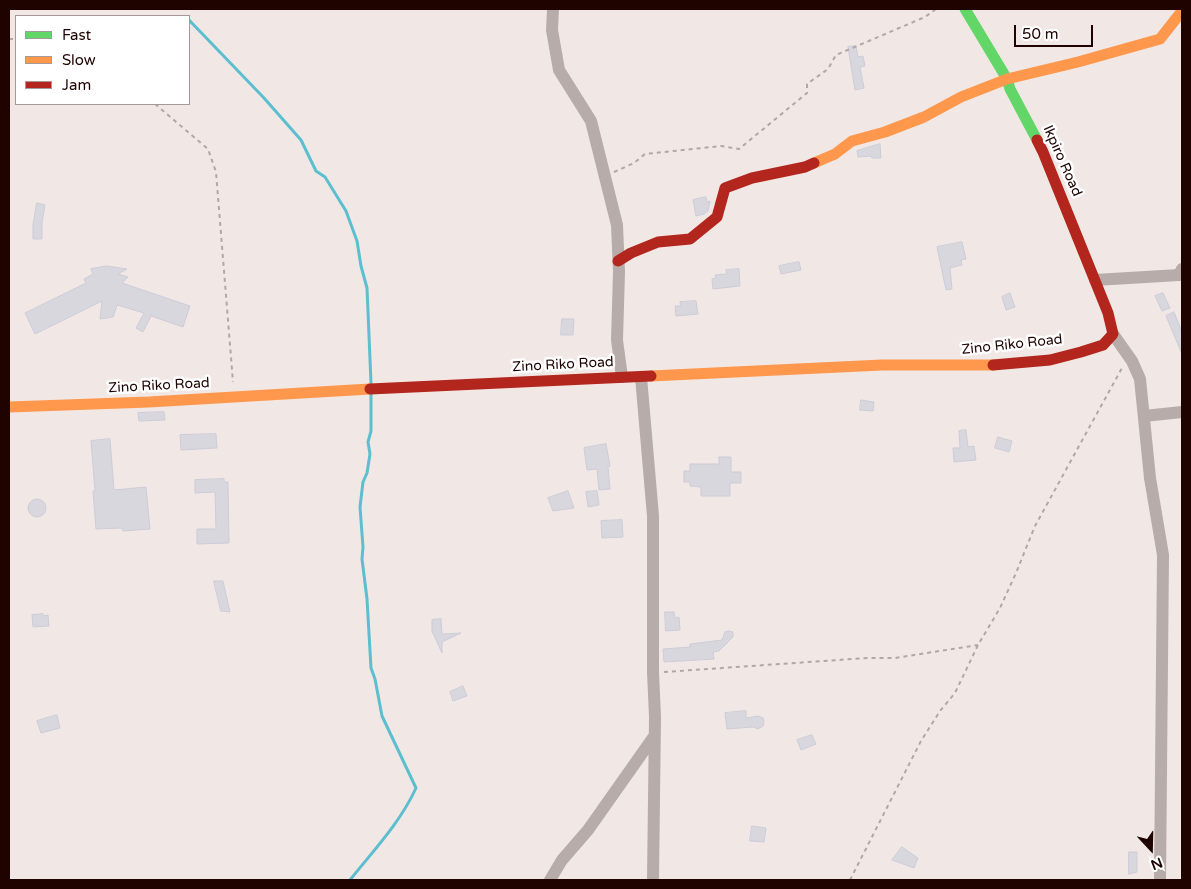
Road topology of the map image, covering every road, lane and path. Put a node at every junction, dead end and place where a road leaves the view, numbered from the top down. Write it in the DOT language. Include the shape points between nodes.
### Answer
graph roads {
  1 [pos="553,9"];
  2 [pos="936,9"];
  3 [pos="966,9"];
  4 [pos="1182,11"];
  5 [pos="1007,78"];
  6 [pos="156,105"];
  7 [pos="605,174"];
  8 [pos="618,261"];
  9 [pos="1182,270"];
  10 [pos="1096,280"];
  11 [pos="1113,334"];
  12 [pos="1132,361"];
  13 [pos="641,376"];
  14 [pos="622,377"];
  15 [pos="234,396"];
  16 [pos="9,407"];
  17 [pos="1182,412"];
  18 [pos="1144,416"];
  19 [pos="978,645"];
  20 [pos="654,672"];
  21 [pos="655,734"];
  22 [pos="550,880"];
  23 [pos="653,880"];
  24 [pos="850,880"];
  25 [pos="1160,880"];
  1 -- 7 [label="street" via="552,30 559,70 591,121"];
  2 -- 7 [label="path" via="925,17 836,55 828,69 806,84 807,93 739,149 721,146 644,154 634,163"];
  3 -- 5 [label="street, Ikpiro Road"];
  4 -- 5 [label="street" via="1160,39"];
  5 -- 8 [label="street" via="916,120 852,141 835,154 805,167 752,178 725,188 717,217 690,239 658,242"];
  5 -- 10 [label="street, Ikpiro Road" via="1043,152"];
  6 -- 15 [label="path" via="208,149 216,172"];
  7 -- 8 [label="street" via="617,226"];
  8 -- 14 [label="street" via="617,340"];
  9 -- 10 [label="street" via="1179,275"];
  10 -- 11 [label="street, Ikpiro Road"];
  11 -- 12 [label="street"];
  11 -- 13 [label="street, Zino Riko Road" via="1103,345 1050,360 983,366 882,365"];
  12 -- 18 [label="street" via="1140,379"];
  12 -- 19 [label="path" via="1123,366 1062,474 1035,526 1000,608"];
  13 -- 14 [label="street, Zino Riko Road"];
  13 -- 20 [label="street" via="654,516"];
  14 -- 15 [label="street, Zino Riko Road"];
  15 -- 16 [label="street, Zino Riko Road"];
  17 -- 18 [label="street"];
  18 -- 25 [label="street" via="1163,555"];
  19 -- 20 [label="path" via="895,658"];
  19 -- 24 [label="path" via="955,693 921,741"];
  20 -- 21 [label="street"];
  21 -- 22 [label="street"];
  21 -- 23 [label="street"];
}
